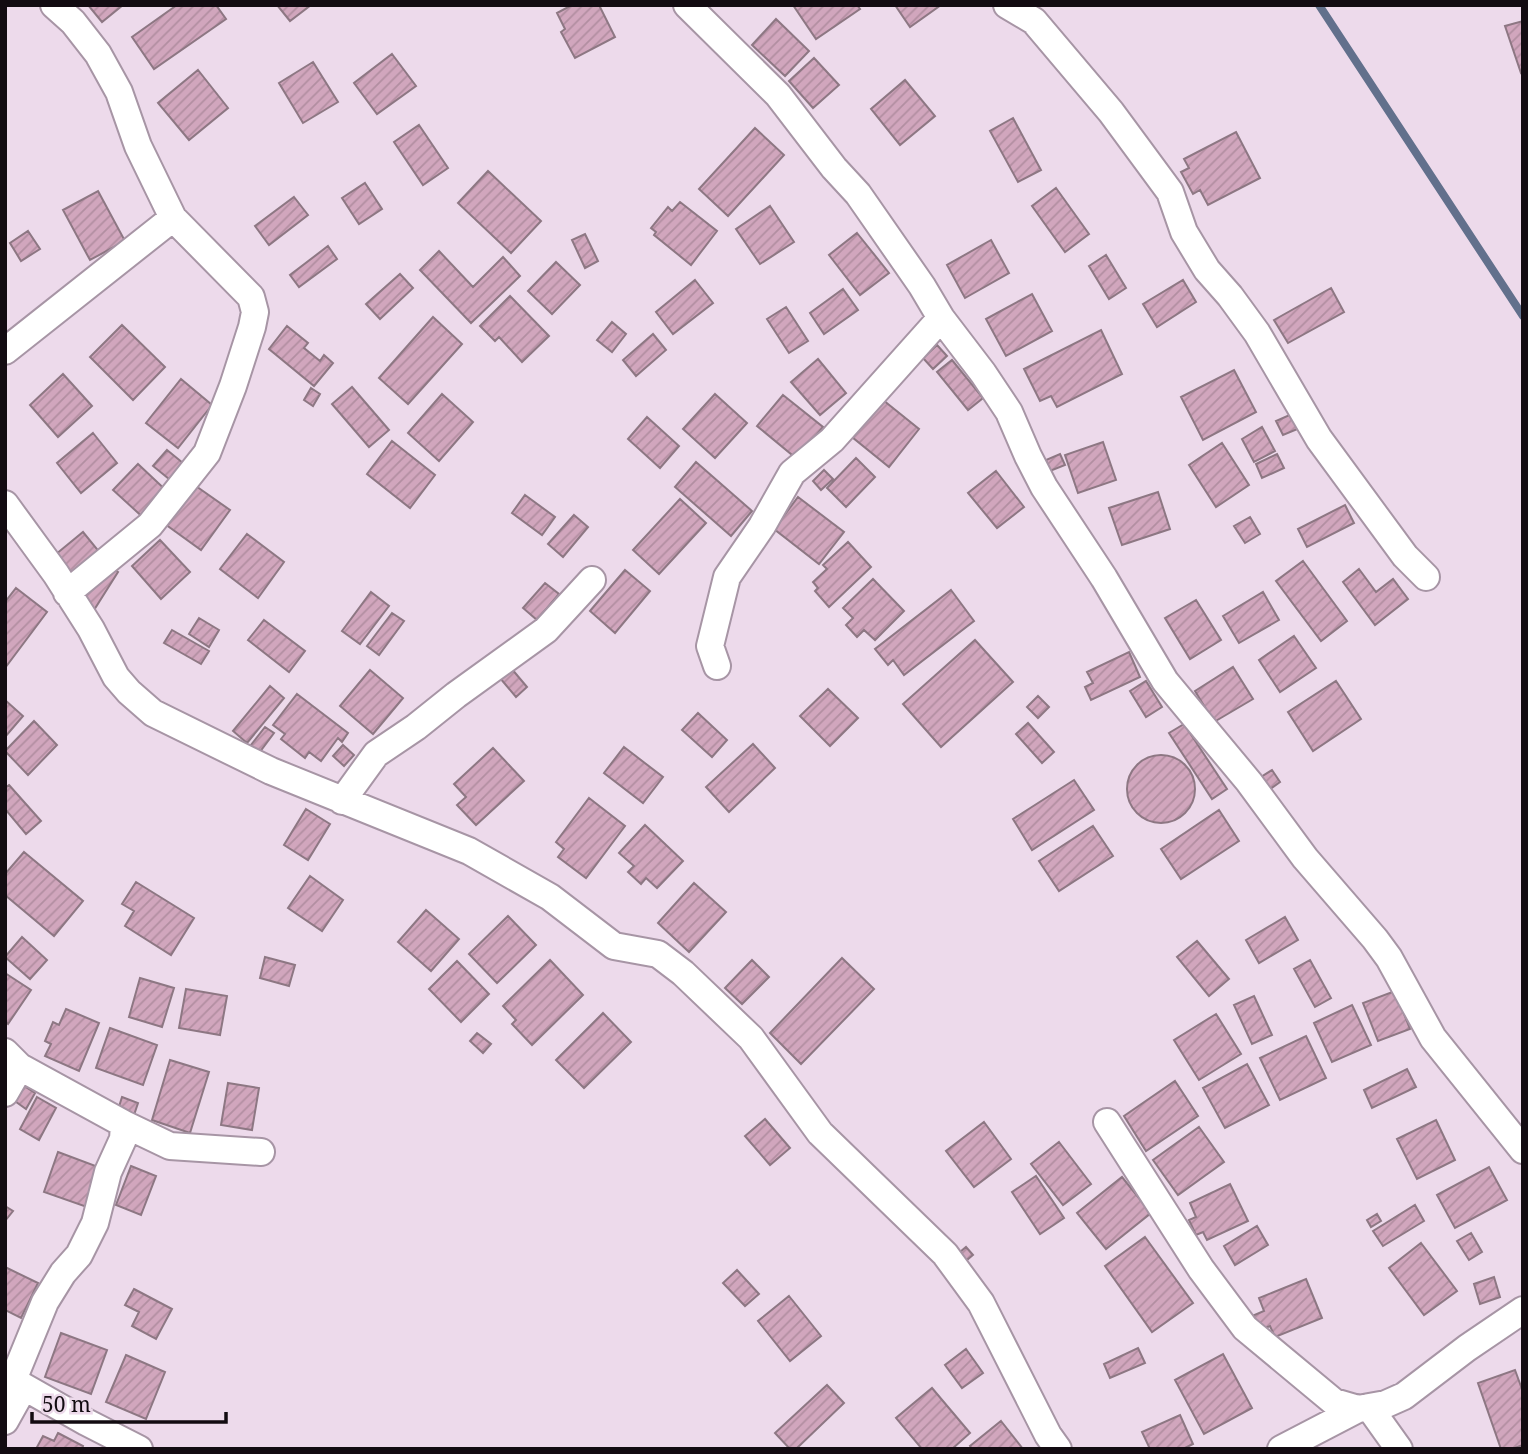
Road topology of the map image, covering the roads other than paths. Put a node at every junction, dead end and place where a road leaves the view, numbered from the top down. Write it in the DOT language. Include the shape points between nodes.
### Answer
graph roads {
  1 [pos="54,5"];
  2 [pos="687,5"];
  3 [pos="1007,5"];
  4 [pos="173,218"];
  5 [pos="941,318"];
  6 [pos="5,351"];
  7 [pos="5,504"];
  8 [pos="1426,577"];
  9 [pos="592,580"];
  10 [pos="67,593"];
  11 [pos="717,666"];
  12 [pos="342,801"];
  13 [pos="13,1059"];
  14 [pos="5,1093"];
  15 [pos="1107,1122"];
  16 [pos="124,1124"];
  17 [pos="1523,1150"];
  18 [pos="261,1152"];
  19 [pos="1523,1310"];
  20 [pos="14,1381"];
  21 [pos="1364,1408"];
  22 [pos="5,1422"];
  23 [pos="139,1449"];
  24 [pos="1058,1449"];
  25 [pos="1281,1449"];
  26 [pos="1399,1449"];
  1 -- 4 [label="street" via="98,54"];
  2 -- 5 [label="street" via="778,95 858,194"];
  3 -- 8 [label="street" via="1034,22 1141,152 1170,192 1184,232 1257,333 1319,439 1405,556"];
  4 -- 6 [label="street"];
  4 -- 10 [label="street" via="251,297 255,312 251,327 207,453 150,525"];
  5 -- 11 [label="street" via="832,440 792,473 727,577 710,646"];
  5 -- 17 [label="street" via="1009,412 1044,487 1165,681 1375,939 1433,1038"];
  7 -- 10 [label="street"];
  9 -- 12 [label="street" via="545,630 376,754"];
  10 -- 12 [label="street" via="116,677 153,712"];
  12 -- 24 [label="street" via="469,851 550,897 614,946 658,954 683,973 751,1038 820,1133 945,1254 981,1303"];
  13 -- 14 [label="street"];
  13 -- 16 [label="street"];
  15 -- 21 [label="street" via="1201,1269 1245,1328 1334,1402"];
  16 -- 18 [label="street" via="170,1146"];
  16 -- 20 [label="street" via="95,1223 79,1255 45,1302"];
  19 -- 21 [label="street" via="1404,1396"];
  20 -- 22 [label="street"];
  20 -- 23 [label="street"];
  21 -- 25 [label="street"];
  21 -- 26 [label="street"];
}
